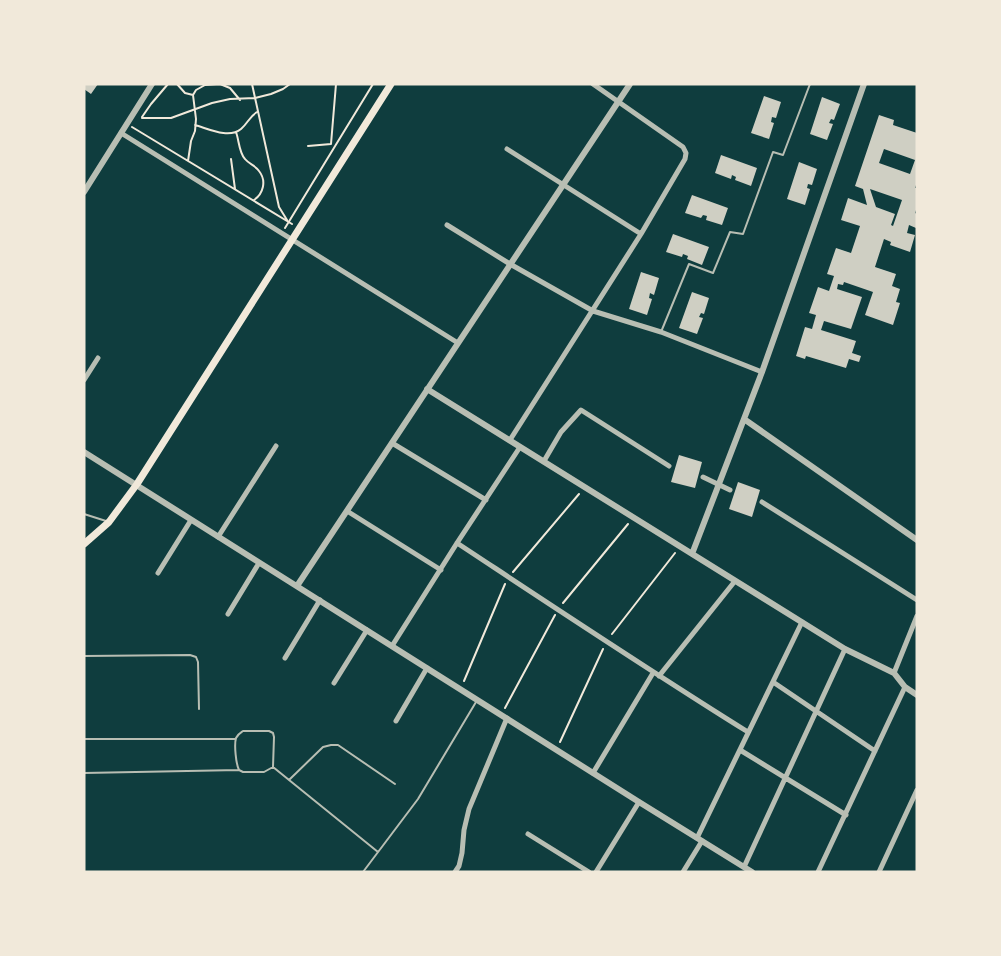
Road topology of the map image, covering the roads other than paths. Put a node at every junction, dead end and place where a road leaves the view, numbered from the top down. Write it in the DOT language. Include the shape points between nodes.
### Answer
graph roads {
  1 [pos="152,84"];
  2 [pos="391,84"];
  3 [pos="593,84"];
  4 [pos="630,84"];
  5 [pos="810,84"];
  6 [pos="864,84"];
  7 [pos="618,101"];
  8 [pos="121,133"];
  9 [pos="507,149"];
  10 [pos="563,184"];
  11 [pos="84,192"];
  12 [pos="447,225"];
  13 [pos="641,234"];
  14 [pos="293,240"];
  15 [pos="510,264"];
  16 [pos="593,311"];
  17 [pos="661,332"];
  18 [pos="458,343"];
  19 [pos="98,358"];
  20 [pos="762,372"];
  21 [pos="84,380"];
  22 [pos="427,389"];
  23 [pos="744,419"];
  24 [pos="510,440"];
  25 [pos="392,443"];
  26 [pos="276,446"];
  27 [pos="520,447"];
  28 [pos="84,452"];
  29 [pos="544,461"];
  30 [pos="669,466"];
  31 [pos="703,477"];
  32 [pos="137,484"];
  33 [pos="719,486"];
  34 [pos="730,490"];
  35 [pos="486,500"];
  36 [pos="762,502"];
  37 [pos="347,511"];
  38 [pos="84,514"];
  39 [pos="191,520"];
  40 [pos="109,522"];
  41 [pos="218,537"];
  42 [pos="917,540"];
  43 [pos="457,543"];
  44 [pos="84,544"];
  45 [pos="692,554"];
  46 [pos="259,562"];
  47 [pos="441,570"];
  48 [pos="158,573"];
  49 [pos="735,581"];
  50 [pos="297,586"];
  51 [pos="320,600"];
  52 [pos="917,600"];
  53 [pos="228,614"];
  54 [pos="917,616"];
  55 [pos="802,622"];
  56 [pos="367,630"];
  57 [pos="392,646"];
  58 [pos="845,649"];
  59 [pos="84,656"];
  60 [pos="285,658"];
  61 [pos="428,668"];
  62 [pos="653,673"];
  63 [pos="894,673"];
  64 [pos="659,676"];
  65 [pos="773,682"];
  66 [pos="334,683"];
  67 [pos="905,687"];
  68 [pos="917,695"];
  69 [pos="478,700"];
  70 [pos="199,709"];
  71 [pos="816,712"];
  72 [pos="507,718"];
  73 [pos="396,721"];
  74 [pos="748,732"];
  75 [pos="84,739"];
  76 [pos="236,739"];
  77 [pos="740,750"];
  78 [pos="875,751"];
  79 [pos="273,767"];
  80 [pos="238,770"];
  81 [pos="593,772"];
  82 [pos="84,773"];
  83 [pos="785,778"];
  84 [pos="289,780"];
  85 [pos="395,784"];
  86 [pos="917,790"];
  87 [pos="639,802"];
  88 [pos="846,814"];
  89 [pos="528,834"];
  90 [pos="700,839"];
  91 [pos="378,853"];
  92 [pos="744,867"];
  93 [pos="363,872"];
  94 [pos="455,872"];
  95 [pos="589,872"];
  96 [pos="596,872"];
  97 [pos="683,872"];
  98 [pos="752,872"];
  99 [pos="818,872"];
  100 [pos="879,872"];
  1 -- 8 [label="street"];
  2 -- 14 [label="main road"];
  3 -- 7 [label="street"];
  4 -- 7 [label="street"];
  5 -- 17 [label="lane" via="783,155 773,152 743,234 730,232 713,273 689,264"];
  6 -- 20 [label="street"];
  7 -- 10 [label="street"];
  7 -- 13 [label="street" via="686,153"];
  8 -- 11 [label="street"];
  8 -- 14 [label="street"];
  9 -- 10 [label="street"];
  10 -- 13 [label="street"];
  10 -- 15 [label="street"];
  12 -- 15 [label="street"];
  13 -- 16 [label="street"];
  14 -- 18 [label="street"];
  14 -- 32 [label="main road"];
  15 -- 16 [label="street"];
  15 -- 18 [label="street"];
  16 -- 17 [label="street"];
  16 -- 24 [label="street"];
  17 -- 20 [label="street"];
  18 -- 22 [label="street"];
  19 -- 21 [label="street"];
  20 -- 23 [label="street"];
  22 -- 24 [label="street"];
  22 -- 25 [label="street"];
  23 -- 33 [label="street"];
  23 -- 42 [label="street"];
  24 -- 27 [label="street"];
  25 -- 35 [label="street"];
  25 -- 37 [label="street"];
  26 -- 41 [label="street"];
  27 -- 29 [label="street"];
  27 -- 35 [label="street"];
  28 -- 32 [label="street"];
  29 -- 30 [label="street" via="561,432 580,411"];
  29 -- 45 [label="street"];
  31 -- 33 [label="street"];
  32 -- 39 [label="street"];
  32 -- 40 [label="main road"];
  33 -- 34 [label="street"];
  33 -- 45 [label="street"];
  35 -- 43 [label="street"];
  36 -- 52 [label="street"];
  37 -- 47 [label="street"];
  37 -- 50 [label="street"];
  38 -- 40 [label="lane"];
  39 -- 41 [label="street"];
  39 -- 48 [label="street"];
  40 -- 44 [label="main road"];
  41 -- 46 [label="street"];
  43 -- 47 [label="street"];
  43 -- 62 [label="street"];
  45 -- 49 [label="street"];
  46 -- 50 [label="street"];
  46 -- 53 [label="street"];
  47 -- 57 [label="street"];
  49 -- 55 [label="street"];
  49 -- 64 [label="street"];
  50 -- 51 [label="street"];
  51 -- 56 [label="street"];
  51 -- 60 [label="street"];
  54 -- 63 [label="street"];
  55 -- 58 [label="street"];
  55 -- 65 [label="street"];
  56 -- 57 [label="street"];
  56 -- 66 [label="street"];
  57 -- 61 [label="street"];
  58 -- 63 [label="street"];
  58 -- 71 [label="street"];
  59 -- 70 [label="lane" via="196,657"];
  61 -- 69 [label="street"];
  61 -- 73 [label="street"];
  62 -- 64 [label="street"];
  62 -- 81 [label="street"];
  63 -- 67 [label="street"];
  64 -- 74 [label="street"];
  65 -- 71 [label="street"];
  65 -- 74 [label="street"];
  67 -- 68 [label="street"];
  67 -- 78 [label="street"];
  69 -- 72 [label="street"];
  69 -- 91 [label="lane" via="418,800"];
  71 -- 78 [label="street"];
  71 -- 83 [label="street"];
  72 -- 81 [label="street"];
  72 -- 94 [label="street" via="469,809"];
  74 -- 77 [label="street"];
  75 -- 76 [label="lane"];
  76 -- 79 [label="lane" via="243,731 273,733"];
  76 -- 80 [label="lane"];
  77 -- 83 [label="street"];
  77 -- 90 [label="street"];
  78 -- 88 [label="street"];
  79 -- 80 [label="lane" via="264,772"];
  79 -- 84 [label="lane"];
  80 -- 82 [label="lane"];
  81 -- 87 [label="street"];
  83 -- 88 [label="street"];
  83 -- 92 [label="street"];
  84 -- 85 [label="lane" via="323,747 338,745"];
  84 -- 91 [label="lane"];
  86 -- 100 [label="street"];
  87 -- 90 [label="street"];
  87 -- 96 [label="street"];
  88 -- 99 [label="street"];
  89 -- 95 [label="street"];
  90 -- 92 [label="street"];
  90 -- 97 [label="street"];
  91 -- 93 [label="lane"];
  92 -- 98 [label="street"];
}
